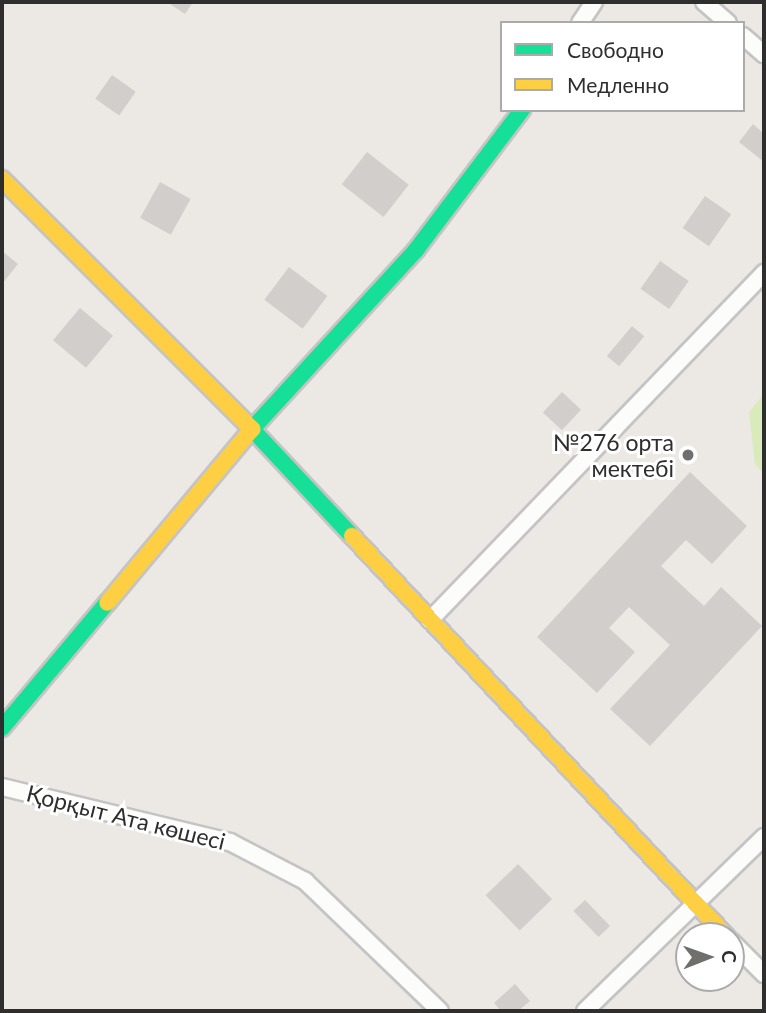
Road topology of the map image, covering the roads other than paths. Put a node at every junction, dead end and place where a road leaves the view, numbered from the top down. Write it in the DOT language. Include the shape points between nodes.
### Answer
graph roads {
  1 [pos="594,2"];
  2 [pos="704,2"];
  3 [pos="581,21"];
  4 [pos="726,21"];
  5 [pos="745,38"];
  6 [pos="764,54"];
  7 [pos="520,112"];
  8 [pos="2,179"];
  9 [pos="764,273"];
  10 [pos="252,429"];
  11 [pos="430,620"];
  12 [pos="2,728"];
  13 [pos="2,787"];
  14 [pos="764,836"];
  15 [pos="694,904"];
  16 [pos="712,922"];
  17 [pos="745,955"];
  18 [pos="764,974"];
  19 [pos="440,1011"];
  20 [pos="585,1011"];
  1 -- 3 [label="street"];
  2 -- 4 [label="street"];
  5 -- 6 [label="street"];
  7 -- 10 [label="street" via="416,250"];
  8 -- 10 [label="street"];
  9 -- 11 [label="street"];
  10 -- 11 [label="street"];
  10 -- 12 [label="street"];
  11 -- 15 [label="street"];
  13 -- 19 [label="street, Қорқыт Ата көшесі" via="230,842 305,881"];
  14 -- 15 [label="street"];
  15 -- 16 [label="street"];
  15 -- 20 [label="street"];
  17 -- 18 [label="street"];
}
